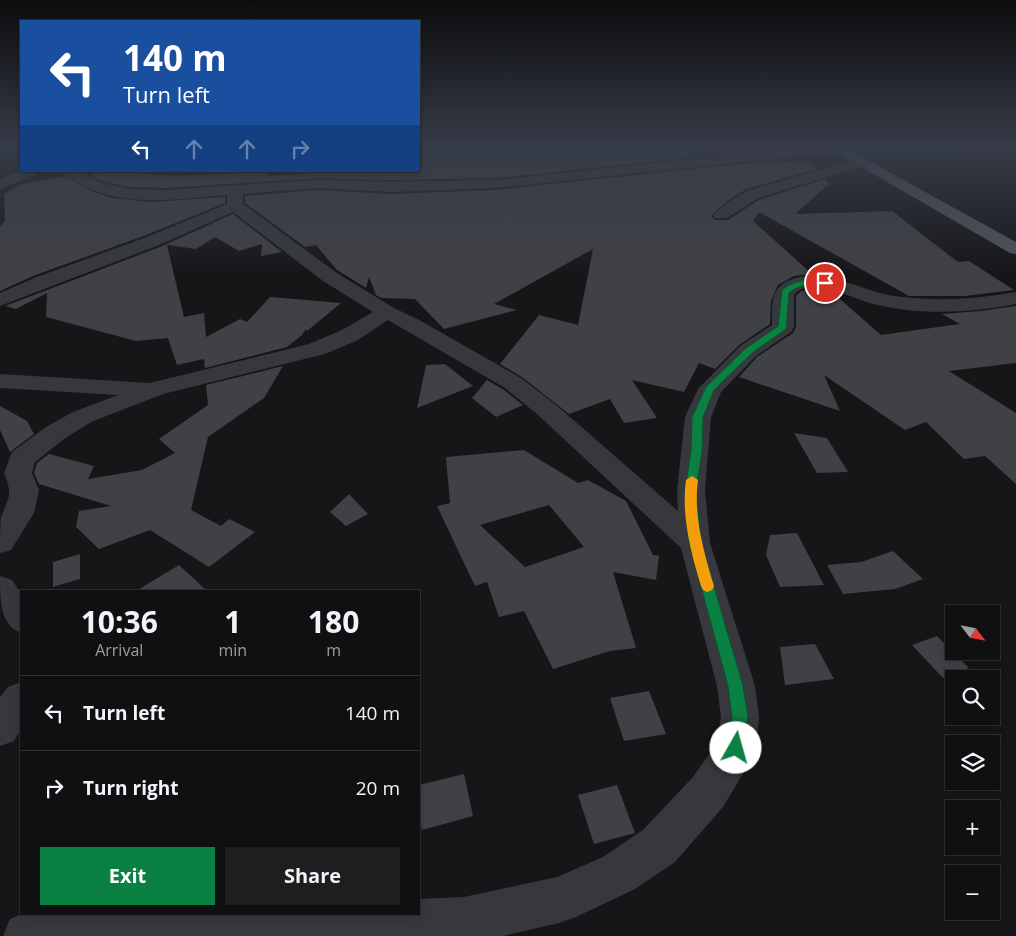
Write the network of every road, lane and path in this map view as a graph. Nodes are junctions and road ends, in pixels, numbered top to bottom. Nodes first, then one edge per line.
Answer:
1 (109, 190) edge
2 (284, 190) edge
3 (761, 190) edge
4 (910, 190) edge
5 (235, 198) junction
6 (721, 215) dead end
7 (1016, 249) edge
8 (1016, 298) edge
9 (0, 300) edge
10 (387, 312) junction
11 (0, 381) edge
12 (155, 389) junction
13 (0, 542) edge
14 (695, 542) junction
15 (0, 589) edge
16 (20, 618) edge
17 (20, 699) edge
18 (0, 728) edge
19 (27, 936) edge

1 - 5 street
2 - 5 street
3 - 6 street
4 - 7 main road
5 - 9 street
5 - 10 street
8 - 14 street
10 - 12 street
10 - 14 street
11 - 12 street
12 - 13 street
14 - 19 street
15 - 16 street
17 - 18 street

